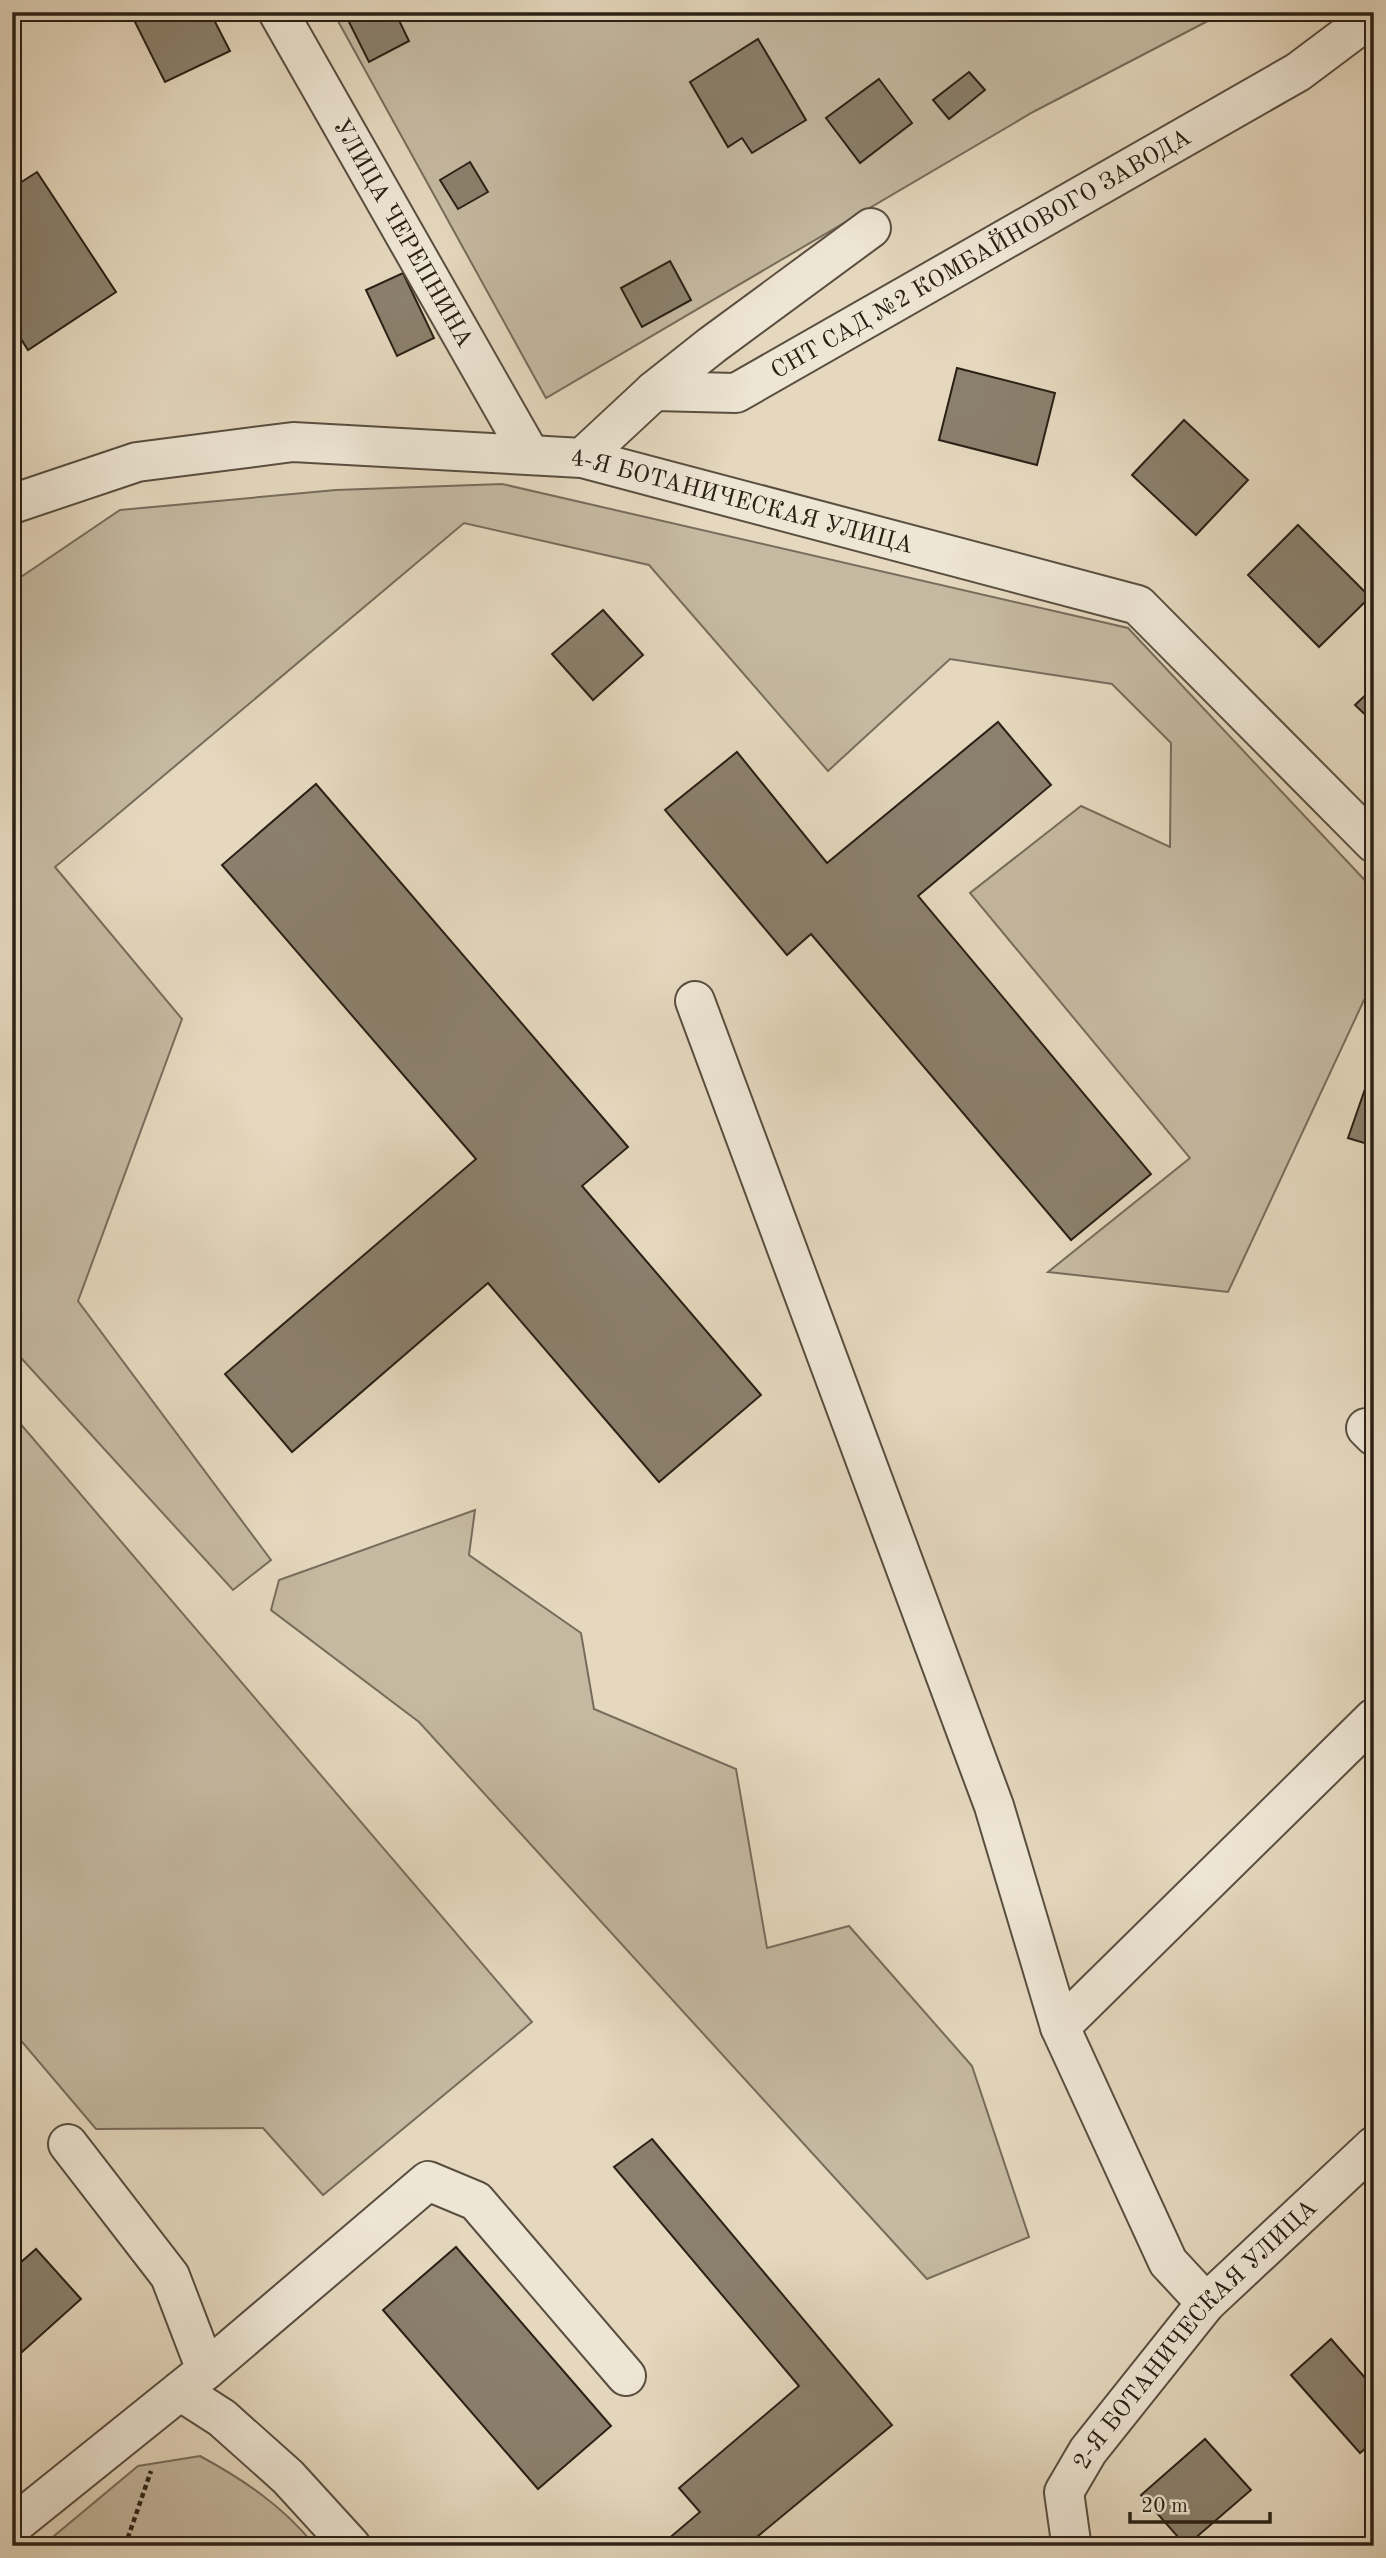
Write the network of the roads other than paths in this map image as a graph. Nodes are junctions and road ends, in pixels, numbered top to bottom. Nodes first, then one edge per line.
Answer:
1 (278, 12) edge
2 (1374, 15) edge
3 (871, 228) dead end
4 (654, 391) junction
5 (529, 453) junction
6 (582, 458) junction
7 (12, 504) edge
8 (1374, 843) edge
9 (695, 1001) dead end
10 (1374, 1718) edge
11 (1060, 2027) junction
12 (68, 2144) dead end
13 (1374, 2146) edge
14 (1206, 2303) junction
15 (626, 2376) dead end
16 (193, 2381) junction
17 (12, 2526) edge
18 (1070, 2544) edge
19 (351, 2546) edge

1 - 5 street, УЛИЦА ЧЕРЕПНИНА
2 - 4 street, СНТ САД №2 КОМБАЙНОВОГО ЗАВОДА
3 - 4 street
4 - 6 street
5 - 6 street, 4-Я БОТАНИЧЕСКАЯ УЛИЦА
5 - 7 street, 4-Я БОТАНИЧЕСКАЯ УЛИЦА
6 - 8 street, 4-Я БОТАНИЧЕСКАЯ УЛИЦА
9 - 11 street
10 - 11 street
11 - 14 street
12 - 16 street
13 - 14 street, 2-Я БОТАНИЧЕСКАЯ УЛИЦА
14 - 18 street, 2-Я БОТАНИЧЕСКАЯ УЛИЦА
15 - 16 street
16 - 17 street
16 - 19 street

